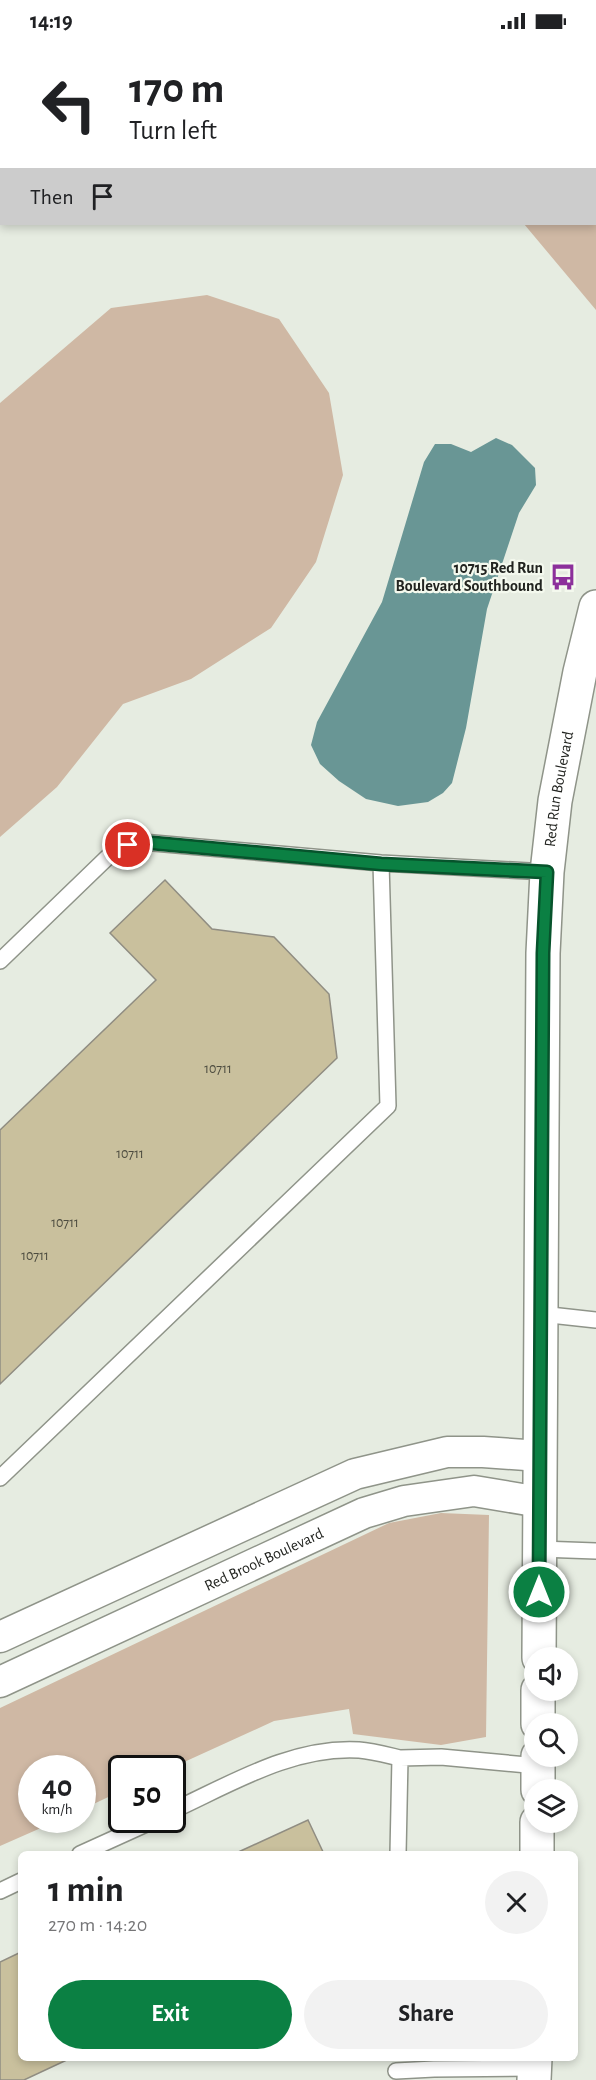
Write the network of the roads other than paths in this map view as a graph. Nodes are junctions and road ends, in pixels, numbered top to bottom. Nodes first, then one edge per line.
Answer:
1 (596, 607) edge
2 (381, 864) junction
3 (547, 872) junction
4 (0, 962) edge
5 (541, 1314) junction
6 (596, 1320) edge
7 (540, 1456) junction
8 (0, 1478) edge
9 (540, 1502) junction
10 (540, 1549) junction
11 (596, 1551) edge
12 (0, 1637) edge
13 (539, 1647) edge
14 (0, 1682) edge
15 (400, 1758) junction
16 (538, 1771) edge
17 (186, 1805) edge
18 (126, 1833) edge
19 (537, 1833) edge
20 (87, 1851) edge
21 (398, 1851) edge
22 (537, 1851) edge
23 (18, 1882) edge
24 (0, 1891) edge
25 (535, 2069) edge
26 (396, 2070) edge

1 - 3 main road, Red Run Boulevard
2 - 3 lane
2 - 4 lane
2 - 8 lane
3 - 5 main road, Red Run Boulevard
5 - 6 lane
5 - 7 main road, Red Run Boulevard
7 - 9 main road, Red Run Boulevard
7 - 12 street
9 - 10 main road, Red Run Boulevard
9 - 14 street, Red Brook Boulevard
10 - 11 lane
10 - 13 main road, Red Run Boulevard
15 - 16 lane
15 - 17 lane
15 - 21 lane
18 - 20 lane
19 - 22 main road
23 - 24 lane
25 - 26 lane

